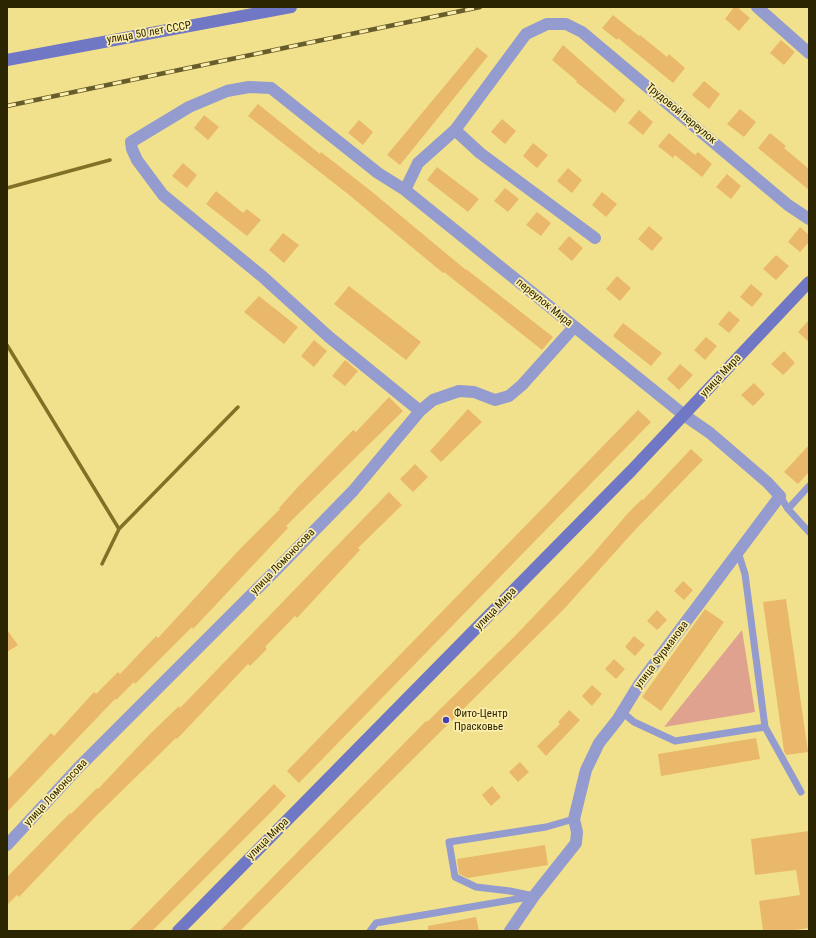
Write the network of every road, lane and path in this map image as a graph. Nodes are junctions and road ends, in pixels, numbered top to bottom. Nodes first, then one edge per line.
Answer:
1 (291, 7) edge
2 (757, 7) edge
3 (809, 53) edge
4 (7, 60) edge
5 (455, 130) junction
6 (405, 190) junction
7 (809, 219) edge
8 (594, 238) dead end
9 (809, 282) edge
10 (574, 328) junction
11 (420, 411) junction
12 (684, 415) junction
13 (809, 486) edge
14 (780, 496) junction
15 (788, 509) junction
16 (809, 532) edge
17 (737, 551) junction
18 (622, 712) junction
19 (764, 727) junction
20 (801, 792) dead end
21 (574, 819) junction
22 (7, 845) edge
23 (534, 896) junction
24 (178, 931) edge
25 (370, 931) edge
26 (510, 931) edge

1 - 4 main road, улица 50 лет СССР
2 - 3 street
5 - 6 street
5 - 7 street, Трудовой переулок
5 - 8 street
6 - 10 street, переулок Мира
6 - 11 street, переулок Мира
9 - 12 main road, улица Мира
10 - 11 street, улица Ломоносова
10 - 12 street, переулок Мира
11 - 22 street, улица Ломоносова
12 - 14 street
12 - 24 main road, улица Мира
13 - 15 lane
14 - 15 lane
14 - 17 street, улица Фурманова
15 - 16 lane
17 - 18 street, улица Фурманова
17 - 19 lane
18 - 19 lane
18 - 21 street, улица Фурманова
19 - 20 lane
21 - 23 street, улица Фурманова
21 - 23 lane
23 - 25 lane
23 - 26 street, улица Фурманова

